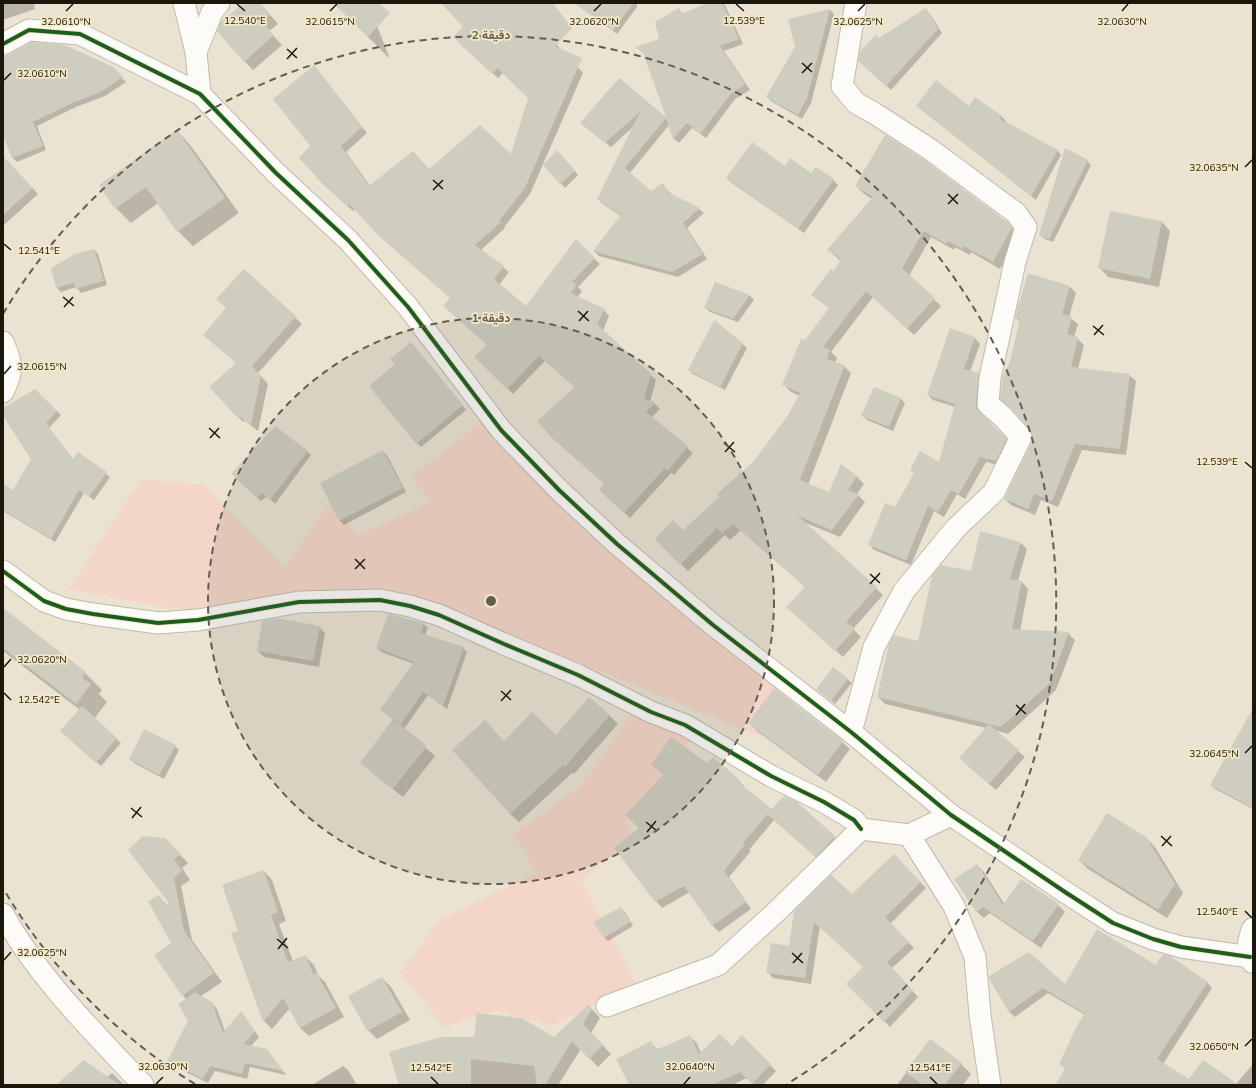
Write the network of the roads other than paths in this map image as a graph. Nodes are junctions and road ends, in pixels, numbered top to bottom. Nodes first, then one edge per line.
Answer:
1 (184, 3) edge
2 (219, 3) edge
3 (856, 3) edge
4 (3, 44) edge
5 (196, 52) junction
6 (200, 94) junction
7 (3, 342) edge
8 (3, 392) edge
9 (3, 571) edge
10 (851, 732) junction
11 (951, 815) junction
12 (861, 829) junction
13 (910, 835) junction
14 (3, 914) edge
15 (1253, 929) edge
16 (1251, 960) edge
17 (608, 1006) dead end
18 (144, 1085) edge
19 (990, 1085) edge

1 - 5 street
2 - 5 street
3 - 10 street
4 - 6 street
5 - 6 street
6 - 10 street
7 - 8 street
9 - 12 street
10 - 11 street
11 - 13 street
11 - 16 street
12 - 13 street
12 - 17 street
13 - 19 street
14 - 18 street
15 - 16 main road

